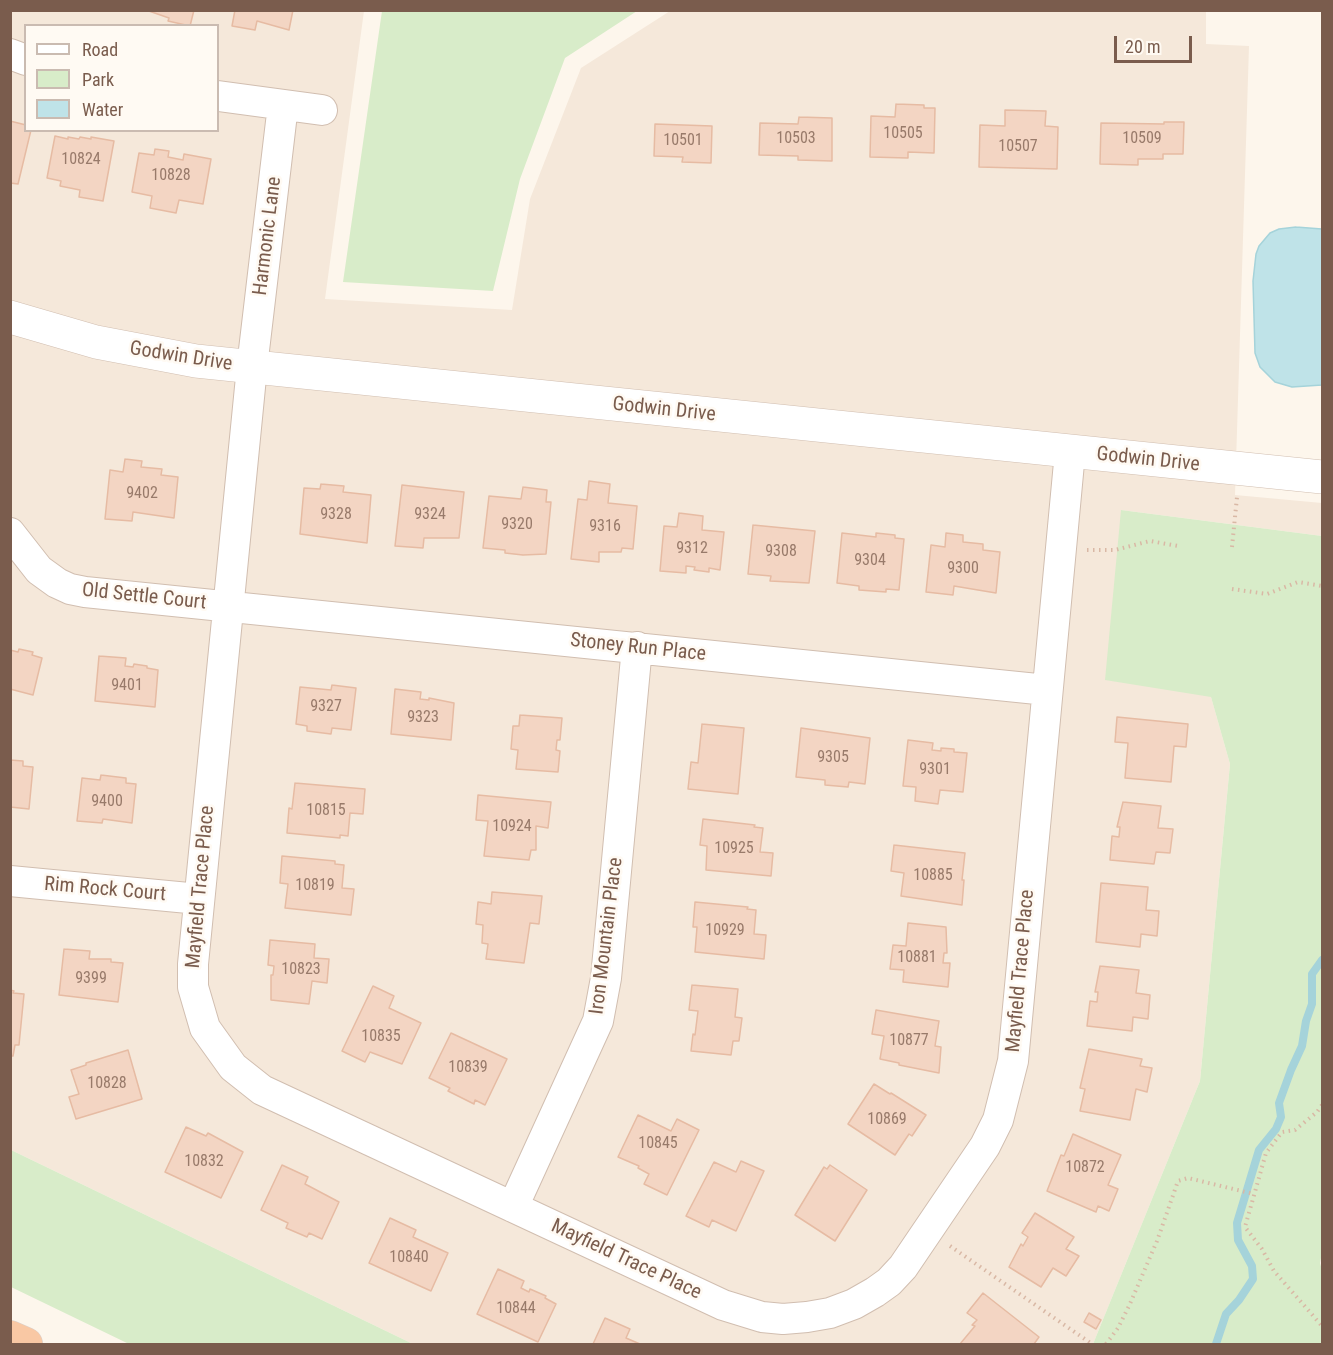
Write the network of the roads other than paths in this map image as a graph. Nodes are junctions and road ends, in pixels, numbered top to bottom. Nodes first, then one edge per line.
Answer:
1 (219, 96) edge
2 (283, 105) junction
3 (321, 110) dead end
4 (10, 317) edge
5 (252, 368) junction
6 (1070, 452) junction
7 (1323, 477) edge
8 (10, 534) edge
9 (229, 606) junction
10 (637, 647) junction
11 (1047, 690) junction
12 (10, 881) edge
13 (199, 899) junction
14 (513, 1207) junction
15 (10, 1337) edge
16 (26, 1344) edge

1 - 2 street
2 - 3 street
2 - 5 street, Harmonic Lane
4 - 5 street, Godwin Drive
5 - 6 street, Godwin Drive
5 - 9 street, Mayfield Trace Place
6 - 7 street, Godwin Drive
6 - 11 street, Mayfield Trace Place
8 - 9 street, Old Settle Court
9 - 10 street, Stoney Run Place
9 - 13 street, Mayfield Trace Place
10 - 11 street, Stoney Run Place
10 - 14 street, Iron Mountain Place
11 - 14 street, Mayfield Trace Place
12 - 13 street, Rim Rock Court
13 - 14 street, Mayfield Trace Place
15 - 16 highway

